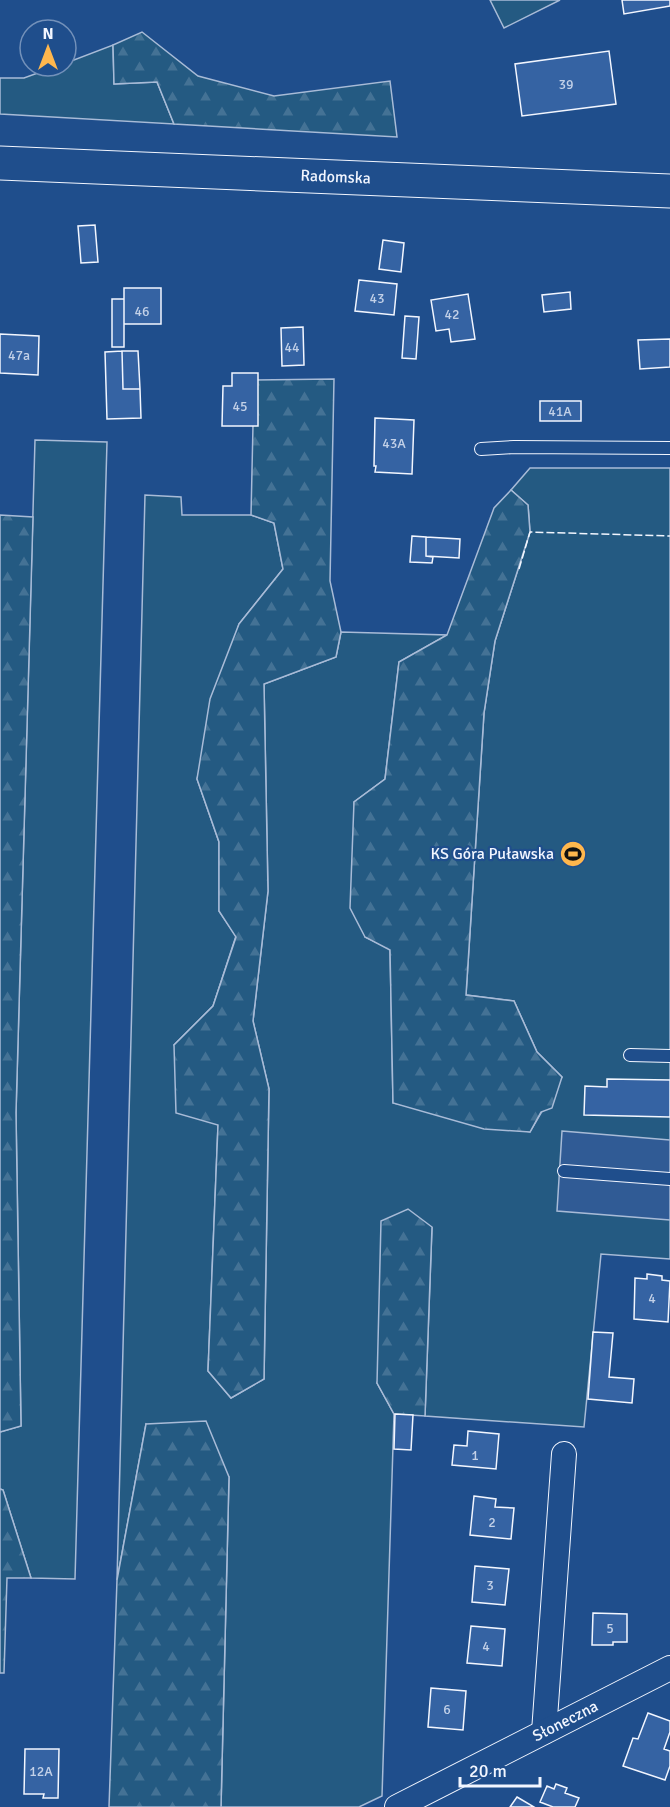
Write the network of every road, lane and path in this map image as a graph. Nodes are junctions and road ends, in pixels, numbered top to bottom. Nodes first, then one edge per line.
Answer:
1 (0, 163) edge
2 (670, 191) edge
3 (670, 448) edge
4 (481, 449) dead end
5 (630, 1055) dead end
6 (670, 1056) edge
7 (564, 1171) dead end
8 (670, 1179) edge
9 (564, 1454) dead end
10 (670, 1668) edge
11 (544, 1732) junction
12 (397, 1807) edge

1 - 2 main road, Radomska
3 - 4 lane
5 - 6 lane
7 - 8 lane
9 - 11 street
10 - 11 street, Słoneczna
11 - 12 street, Słoneczna

